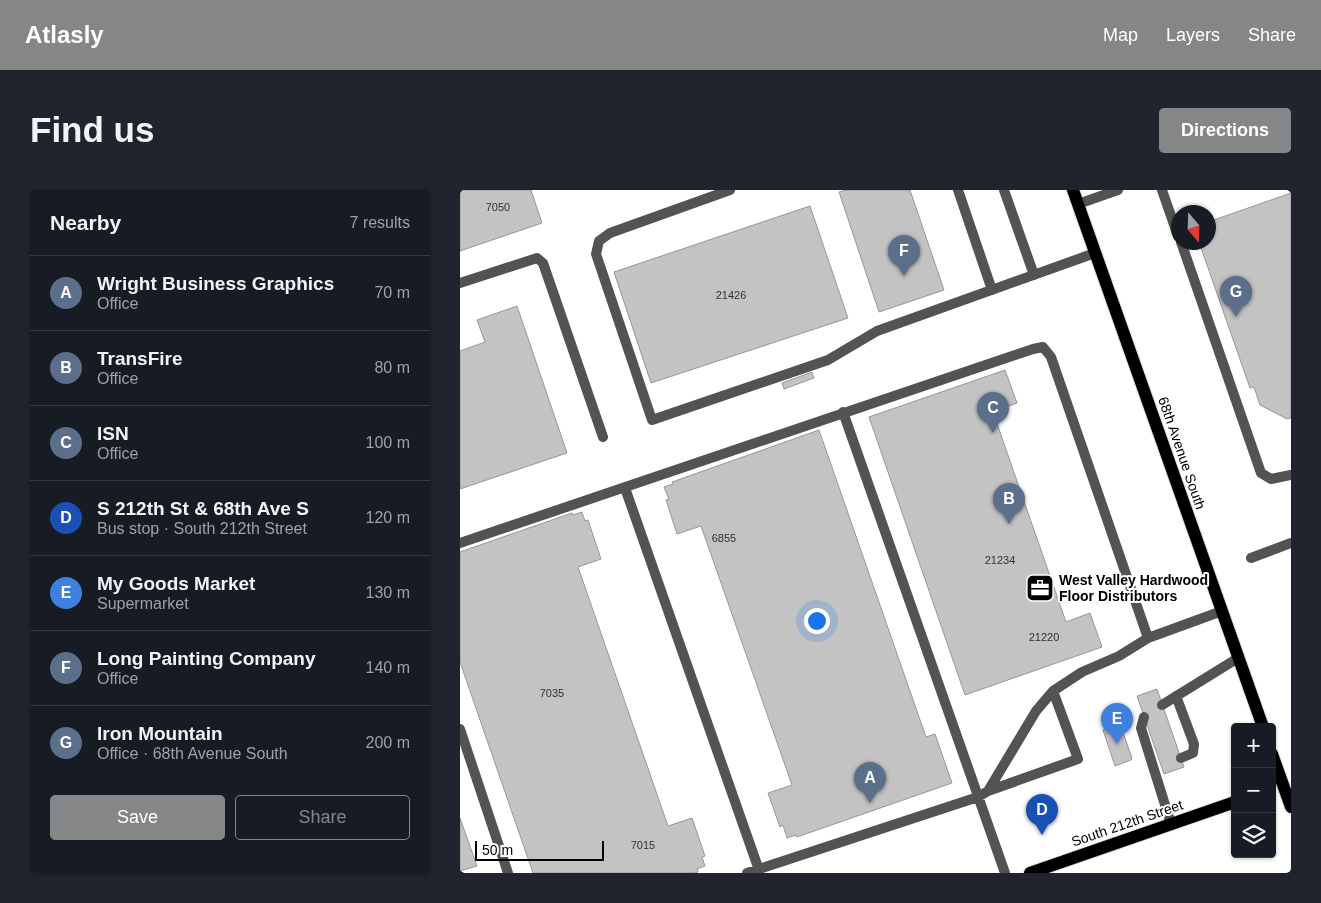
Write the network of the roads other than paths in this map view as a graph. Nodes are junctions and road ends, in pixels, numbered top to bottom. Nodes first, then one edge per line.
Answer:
1 (730, 190) edge
2 (958, 190) edge
3 (1004, 190) edge
4 (1073, 190) edge
5 (1118, 190) edge
6 (1162, 190) edge
7 (1078, 204) junction
8 (1171, 216) edge
9 (1184, 250) edge
10 (1095, 253) junction
11 (1034, 275) junction
12 (460, 284) edge
13 (992, 290) junction
14 (844, 412) junction
15 (603, 437) dead end
16 (1291, 475) edge
17 (625, 488) junction
18 (460, 543) edge
19 (1291, 543) edge
20 (1250, 558) dead end
21 (1222, 611) junction
22 (1148, 638) junction
23 (1238, 658) junction
24 (1053, 691) junction
25 (1176, 696) junction
26 (1162, 705) dead end
27 (1144, 717) dead end
28 (1262, 723) edge
29 (460, 728) edge
30 (1181, 758) dead end
31 (1276, 766) edge
32 (1282, 785) edge
33 (988, 791) junction
34 (978, 797) junction
35 (1231, 803) edge
36 (1291, 807) edge
37 (1171, 824) junction
38 (759, 871) edge
39 (508, 873) edge
40 (747, 873) edge
41 (1005, 873) edge
42 (1030, 873) edge

1 - 13 lane
2 - 13 lane
3 - 11 lane
4 - 7 main road, 68th Avenue South
5 - 7 lane
6 - 8 lane
7 - 10 main road, 68th Avenue South
9 - 16 lane
10 - 11 lane
10 - 21 main road, 68th Avenue South
11 - 13 lane
12 - 15 lane
14 - 17 lane
14 - 22 lane
14 - 34 lane
17 - 18 lane
17 - 38 lane
19 - 20 lane
21 - 22 lane
21 - 23 main road, 68th Avenue South
22 - 24 lane
23 - 25 lane
23 - 28 main road, 68th Avenue South
24 - 33 lane
24 - 33 lane
25 - 26 lane
25 - 30 lane
27 - 37 lane
29 - 39 lane
31 - 32 main road
32 - 36 main road
33 - 34 lane
34 - 38 lane
34 - 41 lane
35 - 37 main road, South 212th Street
37 - 42 main road, South 212th Street
38 - 40 lane

